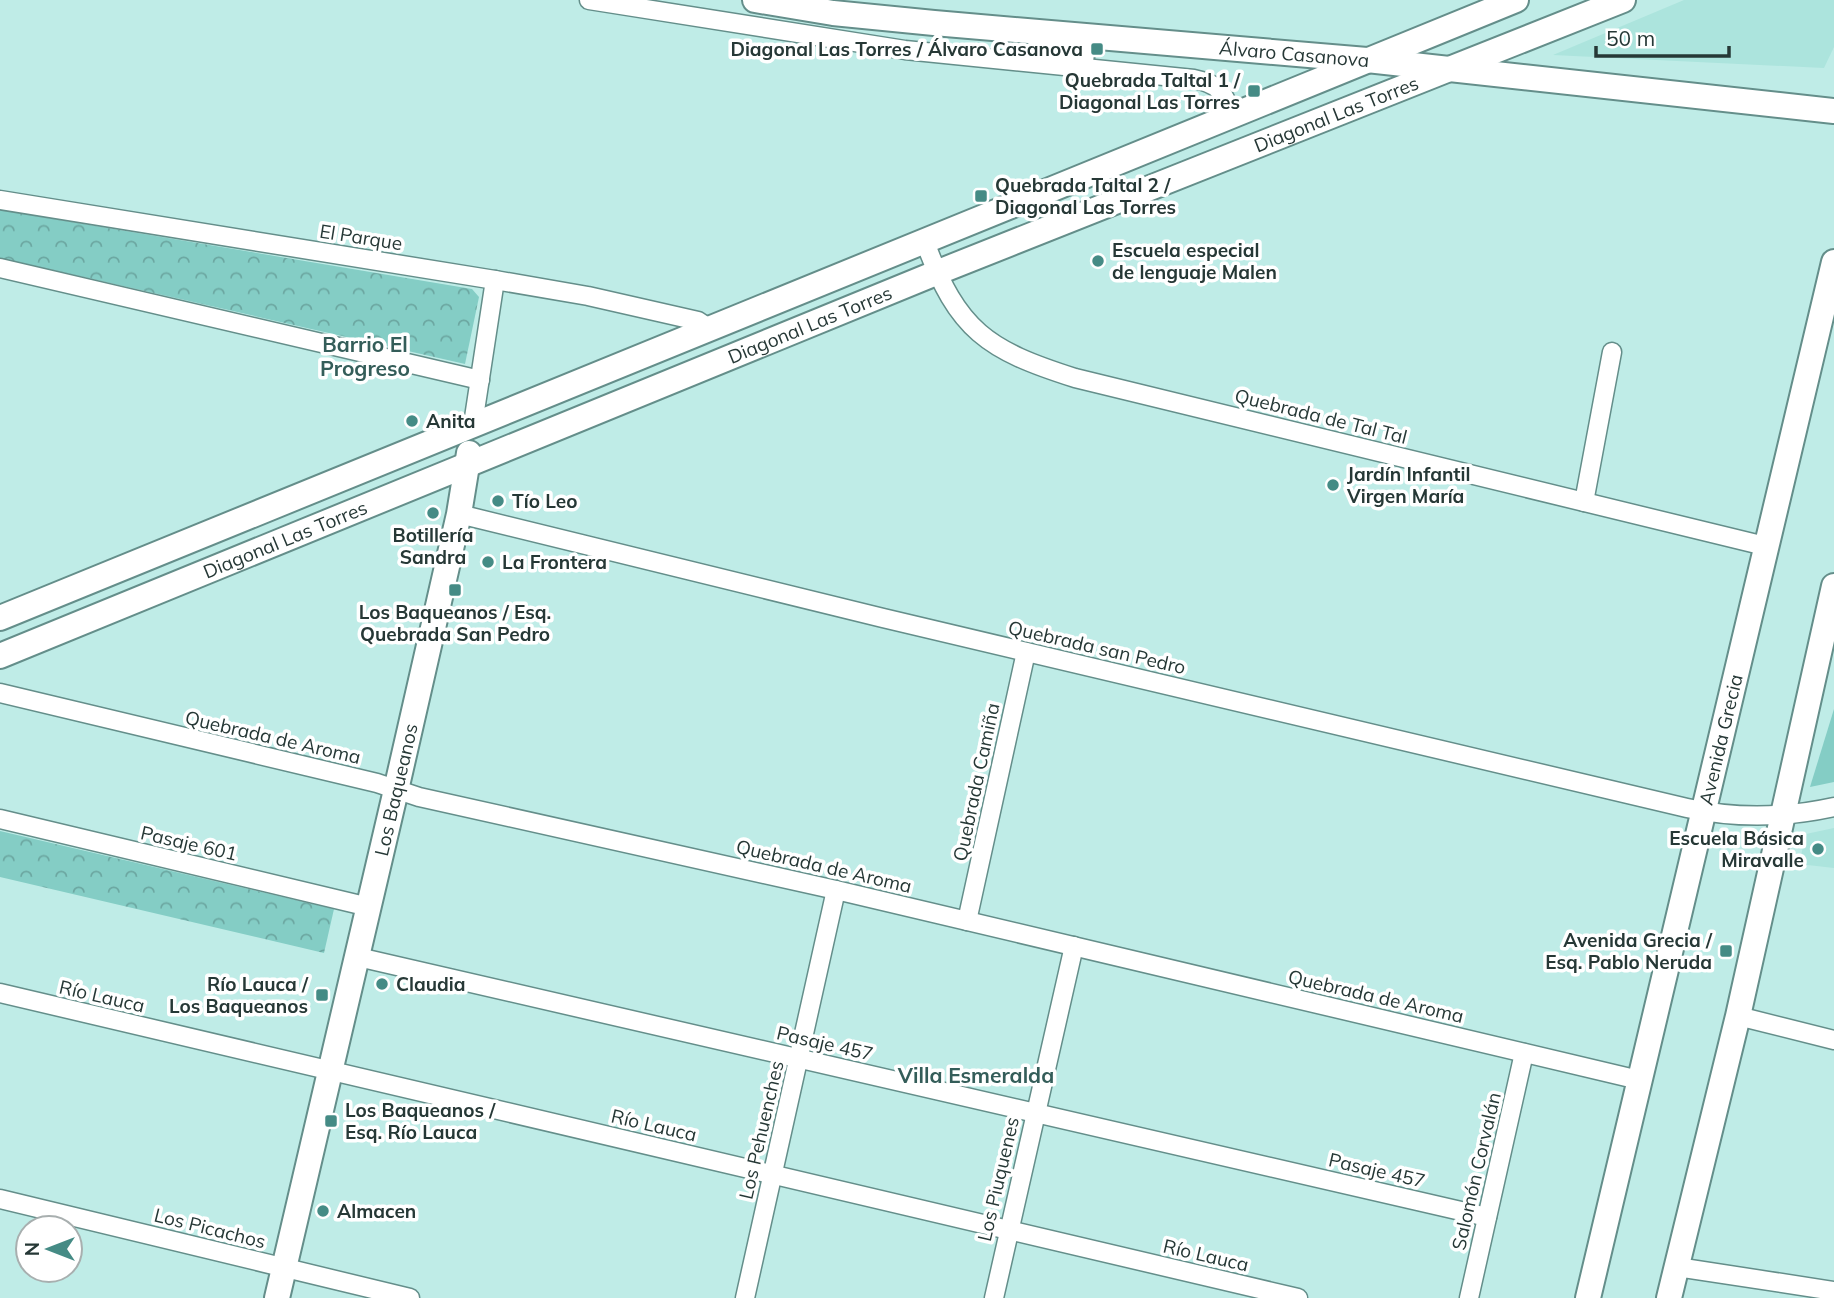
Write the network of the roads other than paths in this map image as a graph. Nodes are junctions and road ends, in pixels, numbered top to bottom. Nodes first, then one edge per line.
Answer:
1 (589, 0) edge
2 (755, 0) edge
3 (1516, 0) edge
4 (1623, 0) edge
5 (1084, 37) junction
6 (1367, 60) junction
7 (1080, 69) junction
8 (1445, 70) junction
9 (1834, 111) edge
10 (1232, 116) junction
11 (0, 200) edge
12 (925, 242) junction
13 (1834, 262) edge
14 (0, 268) edge
15 (936, 273) junction
16 (495, 280) junction
17 (710, 329) junction
18 (1612, 352) dead end
19 (480, 380) junction
20 (473, 424) junction
21 (467, 465) junction
22 (1584, 502) junction
23 (459, 514) junction
24 (1765, 546) junction
25 (1834, 586) edge
26 (0, 618) edge
27 (1026, 652) junction
28 (0, 656) edge
29 (1824, 668) edge
30 (0, 693) edge
31 (396, 790) junction
32 (1834, 807) edge
33 (1715, 814) junction
34 (1782, 816) junction
35 (0, 819) edge
36 (836, 890) junction
37 (369, 907) junction
38 (967, 921) junction
39 (1074, 946) junction
40 (358, 957) junction
41 (0, 993) edge
42 (1738, 1016) junction
43 (1834, 1040) edge
44 (1524, 1053) junction
45 (799, 1058) junction
46 (331, 1071) junction
47 (1639, 1080) junction
48 (1035, 1113) junction
49 (773, 1175) junction
50 (0, 1199) edge
51 (1487, 1217) junction
52 (1008, 1230) junction
53 (1676, 1267) junction
54 (284, 1268) junction
55 (1791, 1291) edge
56 (1834, 1291) edge
57 (277, 1298) edge
58 (410, 1298) edge
59 (745, 1298) edge
60 (994, 1298) edge
61 (1298, 1298) edge
62 (1469, 1298) edge
63 (1588, 1298) edge
64 (1669, 1298) edge

1 - 7 street, Álvaro Casanova
2 - 5 main road, Álvaro Casanova
3 - 6 main road, Diagonal Las Torres
4 - 8 main road, Diagonal Las Torres
5 - 6 main road, Álvaro Casanova
5 - 7 main road
6 - 8 main road, Álvaro Casanova
6 - 10 main road, Diagonal Las Torres
7 - 10 street, Álvaro Casanova
8 - 9 main road, Álvaro Casanova
8 - 15 main road, Diagonal Las Torres
10 - 12 main road, Diagonal Las Torres
11 - 16 street, El Parque
12 - 15 street, Quebrada de Tal Tal
12 - 17 main road, Diagonal Las Torres
13 - 24 main road, Avenida Grecia
14 - 19 street
15 - 21 main road, Diagonal Las Torres
15 - 22 street, Quebrada de Tal Tal
16 - 17 street, El Parque
16 - 19 street, Los Baqueanos
17 - 20 main road, Diagonal Las Torres
18 - 22 street
19 - 20 street, Los Baqueanos
20 - 21 main road, Los Baqueanos
20 - 26 main road, Diagonal Las Torres
21 - 23 main road, Los Baqueanos
21 - 28 main road, Diagonal Las Torres
22 - 24 street, Quebrada de Tal Tal
23 - 27 street, Quebrada san Pedro
23 - 31 main road, Los Baqueanos
24 - 33 main road, Avenida Grecia
25 - 29 main road
27 - 33 street, Quebrada san Pedro
27 - 38 street, Quebrada Camiña
29 - 34 main road
30 - 31 street, Quebrada de Aroma
31 - 36 street, Quebrada de Aroma
31 - 37 main road, Los Baqueanos
32 - 34 street, Quebrada san Pedro
33 - 34 street, Quebrada san Pedro
33 - 47 main road, Avenida Grecia
34 - 42 main road
35 - 37 street, Pasaje 601
36 - 38 street, Quebrada de Aroma
36 - 45 street, Los Pehuenches
37 - 40 main road, Los Baqueanos
38 - 39 street, Quebrada de Aroma
39 - 44 street, Quebrada de Aroma
39 - 48 street, Los Piuquenes
40 - 45 street, Pasaje 457
40 - 46 main road, Los Baqueanos
41 - 46 street, Río Lauca
42 - 43 street
42 - 53 main road
44 - 47 street, Quebrada de Aroma
44 - 51 street, Salomón Corvalán
45 - 48 street, Pasaje 457
45 - 49 street, Los Pehuenches
46 - 49 street, Río Lauca
46 - 54 main road, Los Baqueanos
47 - 63 main road, Avenida Grecia
48 - 51 street, Pasaje 457
48 - 52 street, Los Piuquenes
49 - 52 street, Río Lauca
49 - 59 street, Los Pehuenches
50 - 54 street, Los Picachos
51 - 62 street, Salomón Corvalán
52 - 60 street, Los Piuquenes
52 - 61 street, Río Lauca
53 - 55 street
53 - 64 main road
54 - 57 main road, Los Baqueanos
54 - 58 street, Los Picachos
55 - 56 street

